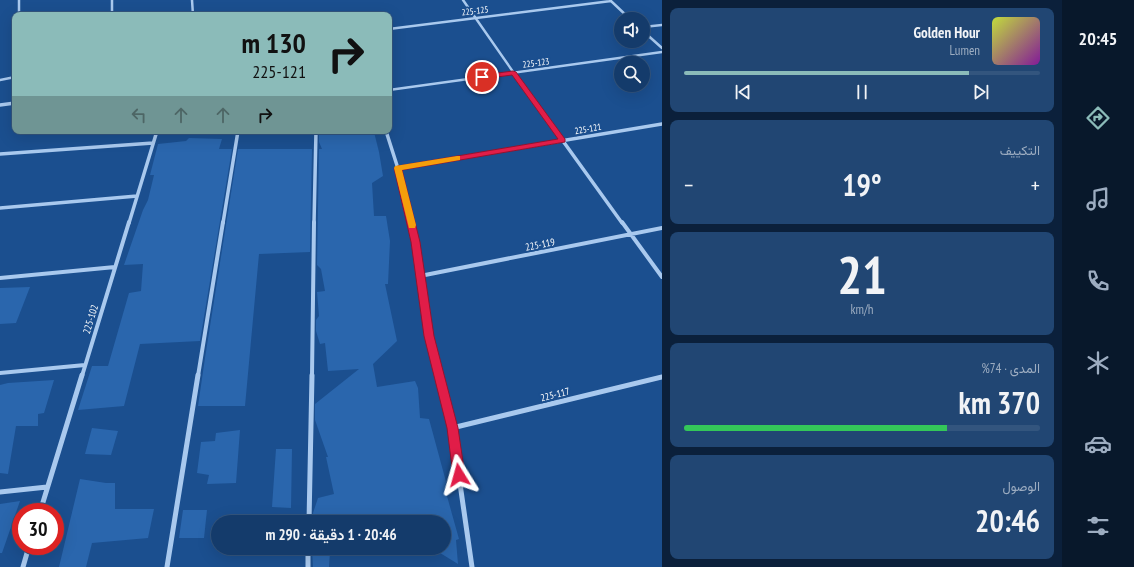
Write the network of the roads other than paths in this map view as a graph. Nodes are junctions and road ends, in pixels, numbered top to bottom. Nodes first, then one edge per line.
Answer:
1 (19, 0) edge
2 (112, 0) edge
3 (192, 0) edge
4 (463, 0) edge
5 (610, 1) edge
6 (19, 12) edge
7 (112, 12) edge
8 (193, 12) edge
9 (622, 12) edge
10 (476, 18) junction
11 (662, 25) edge
12 (650, 27) edge
13 (392, 29) edge
14 (650, 37) edge
15 (662, 48) edge
16 (662, 52) edge
17 (513, 73) junction
18 (12, 78) edge
19 (0, 80) edge
20 (392, 90) edge
21 (0, 104) edge
22 (12, 104) edge
23 (662, 124) edge
24 (156, 134) edge
25 (238, 134) edge
26 (316, 134) edge
27 (387, 134) edge
28 (562, 140) junction
29 (153, 143) junction
30 (0, 154) edge
31 (398, 168) junction
32 (137, 196) junction
33 (0, 208) edge
34 (662, 228) edge
35 (630, 234) junction
36 (115, 267) junction
37 (420, 276) junction
38 (662, 277) edge
39 (0, 278) edge
40 (85, 365) junction
41 (0, 373) edge
42 (662, 377) edge
43 (452, 428) junction
44 (47, 487) junction
45 (0, 492) edge
46 (43, 503) edge
47 (309, 515) edge
48 (26, 555) edge
49 (308, 555) edge
50 (23, 567) edge
51 (167, 567) edge
52 (308, 567) edge
53 (472, 567) edge

1 - 6 street
2 - 7 street
3 - 8 street
4 - 10 street
5 - 9 street
5 - 10 street, 225-125
10 - 13 street, 225-125
10 - 17 street
11 - 12 street
14 - 15 street
16 - 17 street, 225-123
17 - 20 street, 225-123
17 - 28 street
18 - 19 street
21 - 22 street
23 - 28 street, 225-121
24 - 29 street, 225-102
25 - 51 street
26 - 47 street
27 - 31 street
28 - 31 street, 225-121
28 - 35 street
29 - 30 street
29 - 32 street, 225-102
31 - 37 street
32 - 33 street
32 - 36 street, 225-102
34 - 35 street, 225-119
35 - 37 street, 225-119
35 - 38 street
36 - 39 street
36 - 40 street, 225-102
37 - 43 street
40 - 41 street
40 - 44 street, 225-102
42 - 43 street, 225-117
43 - 53 street
44 - 45 street
44 - 46 street, 225-102
48 - 50 street
49 - 52 street

